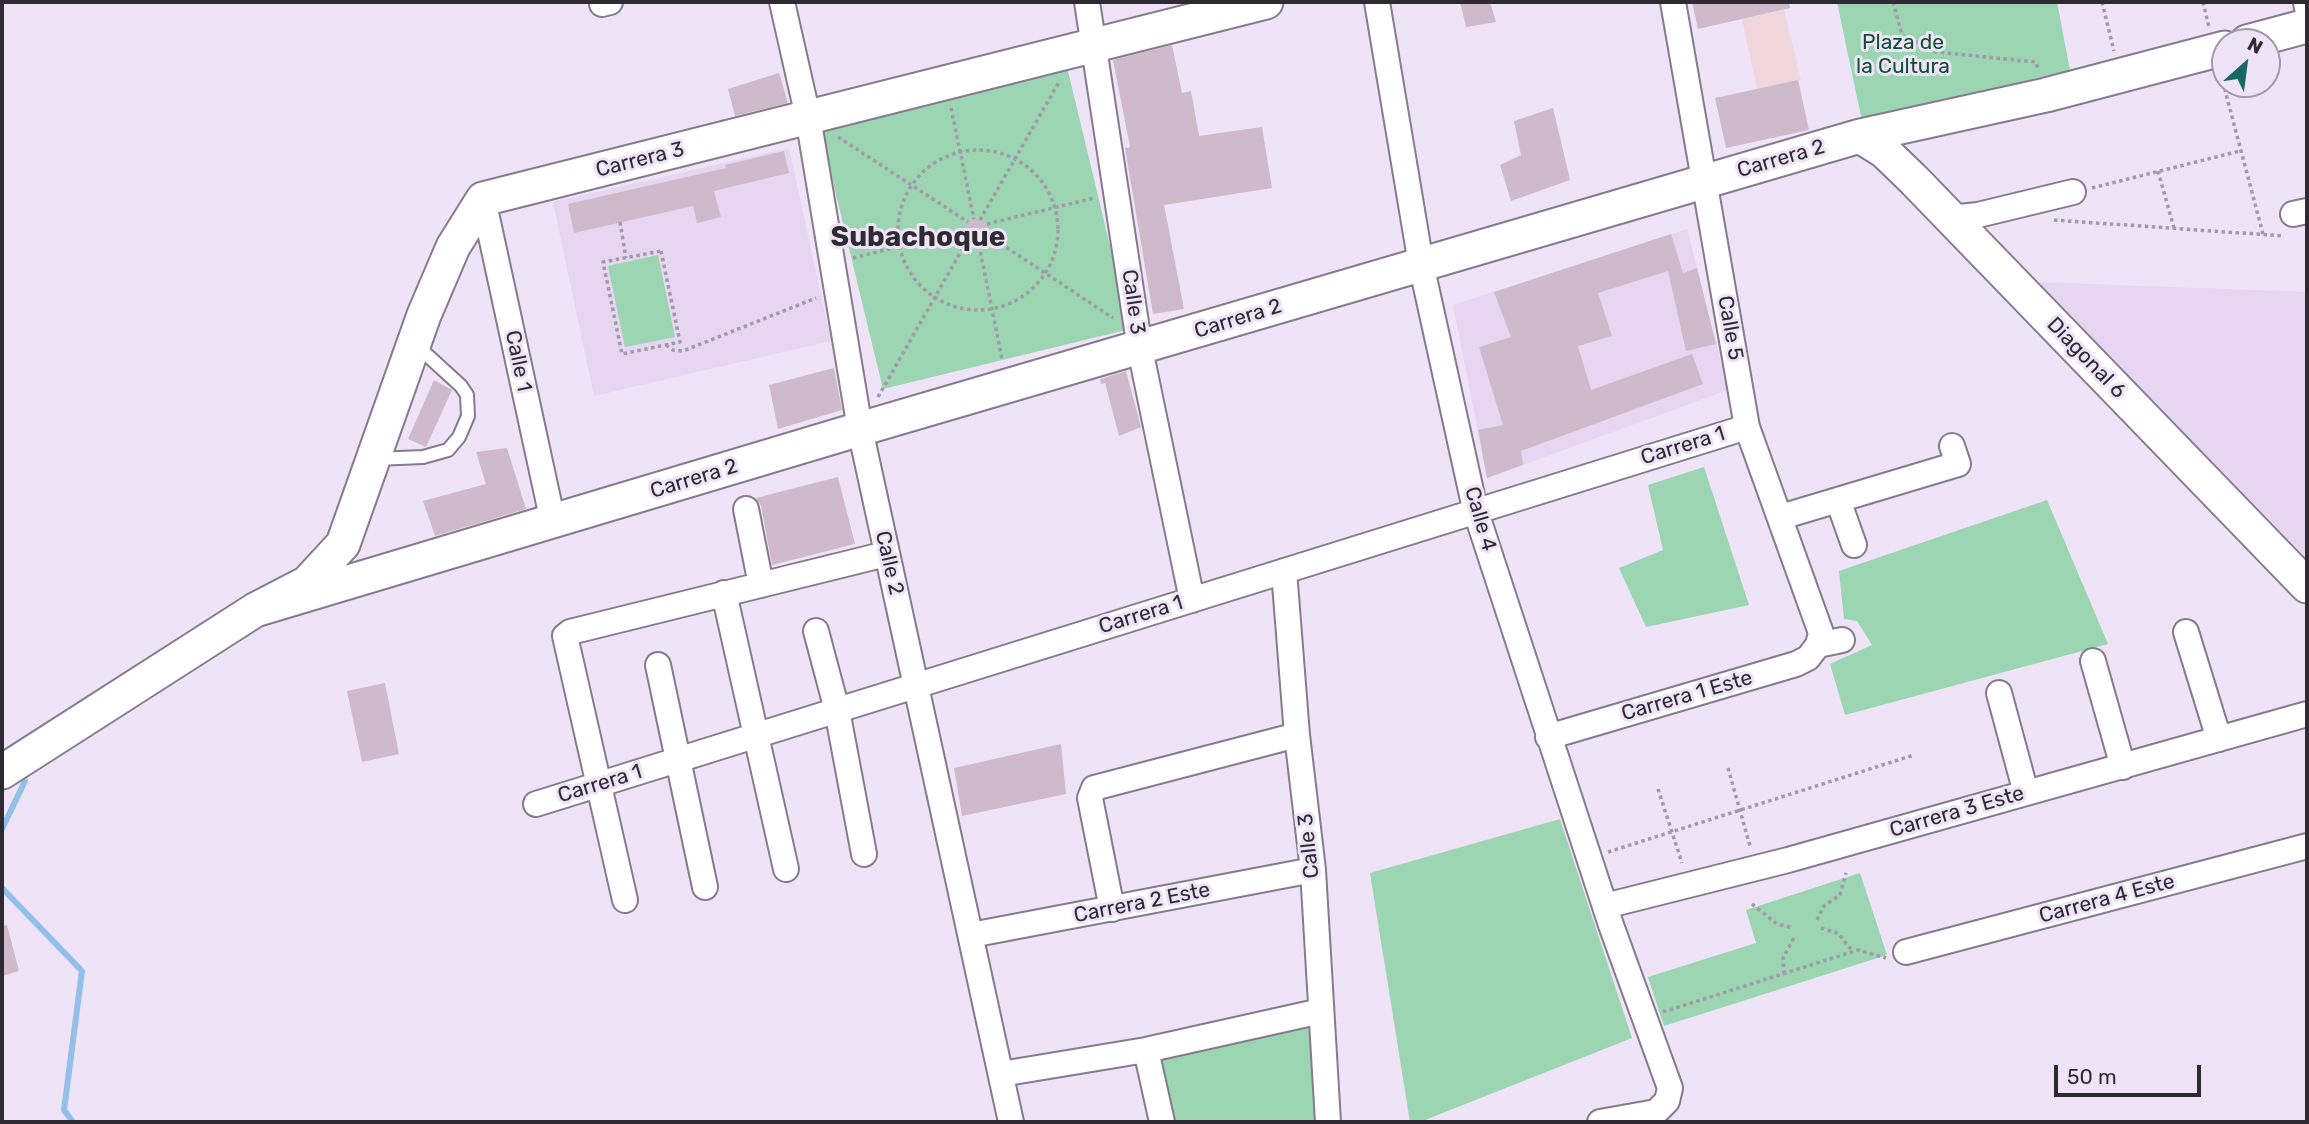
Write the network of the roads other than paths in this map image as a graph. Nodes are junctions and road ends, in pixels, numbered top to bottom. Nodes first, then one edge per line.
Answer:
1 (782, 2) edge
2 (1087, 2) edge
3 (1266, 2) edge
4 (1377, 2) edge
5 (1673, 2) edge
6 (2306, 2) edge
7 (2307, 8) edge
8 (2307, 26) edge
9 (2281, 33) edge
10 (1087, 46) junction
11 (2211, 51) edge
12 (808, 117) junction
13 (1860, 136) junction
14 (1704, 181) junction
15 (2073, 192) road end
16 (482, 199) junction
17 (1950, 218) junction
18 (1421, 264) junction
19 (1139, 342) junction
20 (415, 344) junction
21 (1747, 427) junction
22 (860, 429) junction
23 (419, 444) dead end
24 (1952, 446) dead end
25 (408, 457) junction
26 (374, 459) junction
27 (1838, 500) junction
28 (746, 509) dead end
29 (1475, 509) junction
30 (1781, 517) junction
31 (553, 522) junction
32 (343, 544) junction
33 (1854, 545) dead end
34 (886, 554) junction
35 (1284, 571) junction
36 (355, 581) junction
37 (761, 585) junction
38 (2307, 586) edge
39 (724, 593) junction
40 (1192, 600) junction
41 (255, 610) junction
42 (816, 631) dead end
43 (2186, 632) dead end
44 (1830, 642) joint
45 (2093, 661) dead end
46 (658, 665) dead end
47 (918, 685) junction
48 (1999, 693) dead end
49 (836, 710) junction
50 (2307, 714) edge
51 (758, 735) junction
52 (1297, 735) junction
53 (1548, 737) junction
54 (2219, 739) junction
55 (677, 760) junction
56 (2123, 767) junction
57 (2, 772) edge
58 (597, 785) junction
59 (2026, 793) junction
60 (536, 804) dead end
61 (2307, 846) edge
62 (864, 854) dead end
63 (786, 869) dead end
64 (1313, 870) junction
65 (705, 887) dead end
66 (625, 900) dead end
67 (1605, 906) junction
68 (1112, 909) junction
69 (971, 935) junction
70 (1906, 952) road end
71 (1321, 1011) junction
72 (1146, 1050) junction
73 (1000, 1074) junction
74 (1011, 1122) edge
75 (1163, 1122) edge
76 (1328, 1122) edge
77 (1600, 1122) edge

1 - 12 street, Calle 2
2 - 10 street, Calle 3
3 - 10 street, Carrera 3
4 - 18 street, Calle 4
5 - 14 street, Calle 5
6 - 7 street
8 - 9 street
10 - 12 street, Carrera 3
10 - 19 street, Calle 3
11 - 13 street, Carrera 2
12 - 16 street, Carrera 3
12 - 22 street, Calle 2
13 - 14 street, Carrera 2
13 - 17 street, Diagonal 6
14 - 18 street, Carrera 2
14 - 21 street, Calle 5
15 - 17 street
16 - 20 street
16 - 31 street, Calle 1
17 - 38 street, Diagonal 6
18 - 19 street, Carrera 2
18 - 29 street, Calle 4
19 - 22 street, Carrera 2
19 - 40 street, Calle 3
20 - 25 lane
20 - 26 street
21 - 29 street, Carrera 1
21 - 30 street, Calle 5
22 - 31 street, Carrera 2
22 - 34 street, Calle 2
23 - 25 lane
24 - 27 street
25 - 26 lane
26 - 32 street
27 - 30 street
27 - 33 street
28 - 37 street
29 - 35 street, Carrera 1
29 - 53 street, Calle 4
30 - 44 street, Calle 5
31 - 36 street, Carrera 2
32 - 36 street
32 - 41 street
34 - 37 street
34 - 47 street, Calle 2
35 - 40 street, Carrera 1
35 - 52 street, Calle 3
36 - 41 street, Carrera 2
37 - 39 street
39 - 51 street
39 - 58 street
40 - 47 street, Carrera 1
41 - 57 street
42 - 49 street
43 - 54 street
44 - 53 street, Carrera 1 Este
45 - 56 street
46 - 55 street
47 - 49 street, Carrera 1
47 - 69 street, Calle 2
48 - 59 street
49 - 51 street, Carrera 1
49 - 62 street
50 - 54 street, Carrera 3 Este
51 - 55 street, Carrera 1
51 - 63 street
52 - 64 street, Calle 3
52 - 68 street
53 - 67 street, Calle 4
54 - 56 street, Carrera 3 Este
55 - 58 street, Carrera 1
55 - 65 street
56 - 59 street, Carrera 3 Este
58 - 60 street, Carrera 1
58 - 66 street
59 - 67 street, Carrera 3 Este
61 - 70 street, Carrera 4 Este
64 - 68 street, Carrera 2 Este
64 - 71 street, Calle 3
67 - 77 street, Calle 4
68 - 69 street, Carrera 2 Este
69 - 73 street, Calle 2
71 - 72 street
71 - 76 street, Calle 3
72 - 73 street
72 - 75 street
73 - 74 street, Calle 2

